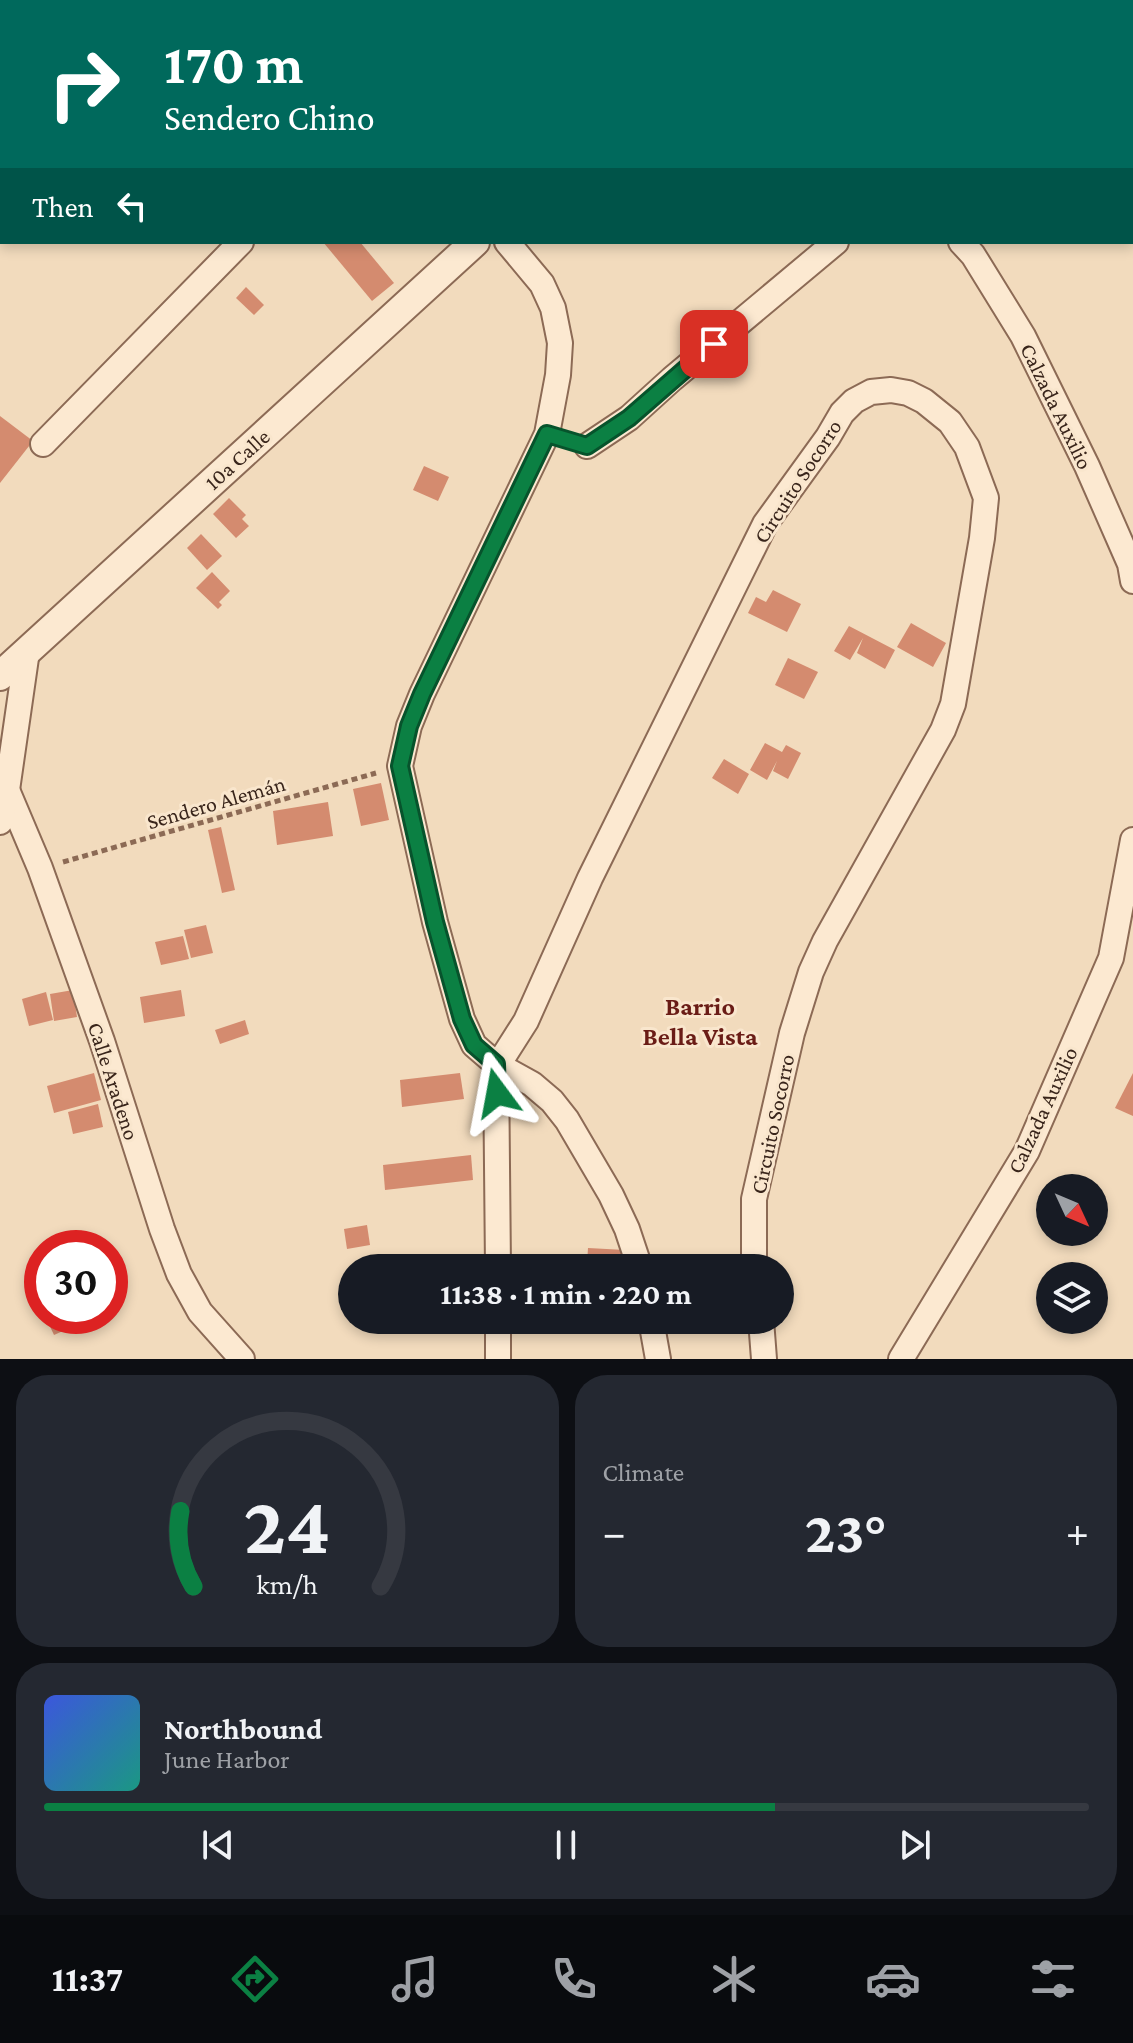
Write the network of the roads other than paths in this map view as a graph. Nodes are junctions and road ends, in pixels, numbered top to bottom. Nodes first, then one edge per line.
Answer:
1 (239, 244) edge
2 (473, 244) edge
3 (509, 244) edge
4 (834, 244) edge
5 (963, 244) edge
6 (547, 434) junction
7 (43, 444) dead end
8 (587, 446) joint
9 (1133, 581) edge
10 (27, 651) junction
11 (0, 676) edge
12 (7, 790) junction
13 (0, 822) edge
14 (1133, 840) edge
15 (496, 1064) junction
16 (498, 1254) edge
17 (635, 1254) edge
18 (754, 1254) edge
19 (498, 1334) edge
20 (654, 1334) edge
21 (762, 1334) edge
22 (242, 1359) edge
23 (498, 1359) edge
24 (658, 1359) edge
25 (764, 1359) edge
26 (901, 1359) edge

1 - 7 street
2 - 10 street, 10a Calle
3 - 6 street
4 - 8 street
5 - 9 street, Calzada Auxilio
6 - 8 lane
6 - 15 street
10 - 11 street, 10a Calle
10 - 12 street
12 - 13 street
12 - 22 street, Calle Aradeno
14 - 26 street, Calzada Auxilio
15 - 16 street
15 - 17 street
15 - 18 street, Circuito Socorro
19 - 23 street
20 - 24 street
21 - 25 street

